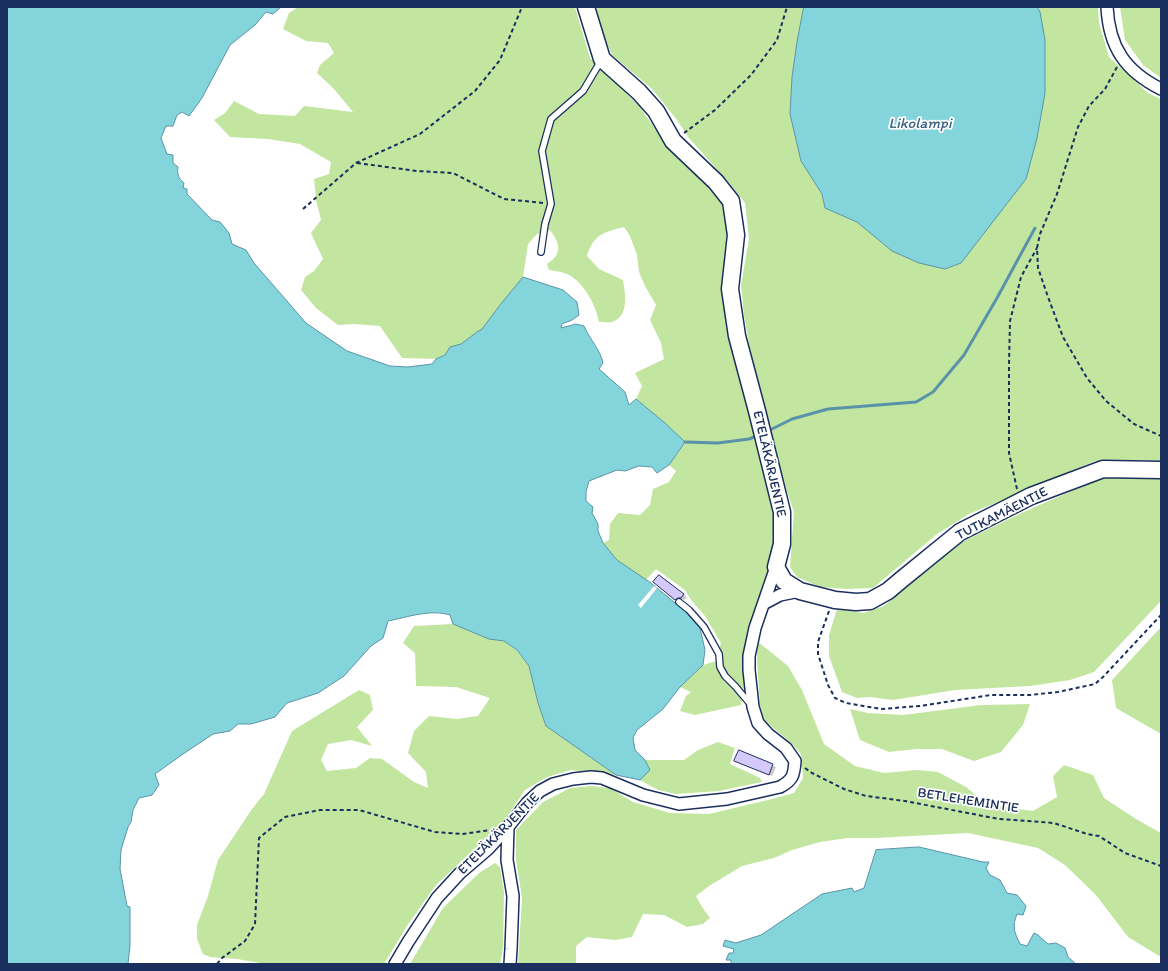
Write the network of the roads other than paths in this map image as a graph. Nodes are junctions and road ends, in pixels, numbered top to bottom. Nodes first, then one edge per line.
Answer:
1 (586, 7) edge
2 (1107, 7) edge
3 (602, 59) junction
4 (1161, 89) edge
5 (541, 252) dead end
6 (1161, 470) edge
7 (776, 567) junction
8 (800, 591) junction
9 (679, 602) dead end
10 (765, 603) junction
11 (753, 707) junction
12 (508, 827) junction
13 (395, 964) edge
14 (510, 964) edge

1 - 3 street
2 - 4 street
3 - 5 lane
3 - 7 street, ETELÄKÄRJENTIE
6 - 8 street, TUTKAMÄENTIE
7 - 8 street, TUTKAMÄENTIE
7 - 10 street, ETELÄKÄRJENTIE
8 - 10 street
9 - 11 lane
10 - 11 street, ETELÄKÄRJENTIE
11 - 12 street, ETELÄKÄRJENTIE
12 - 13 street, ETELÄKÄRJENTIE
12 - 14 street

